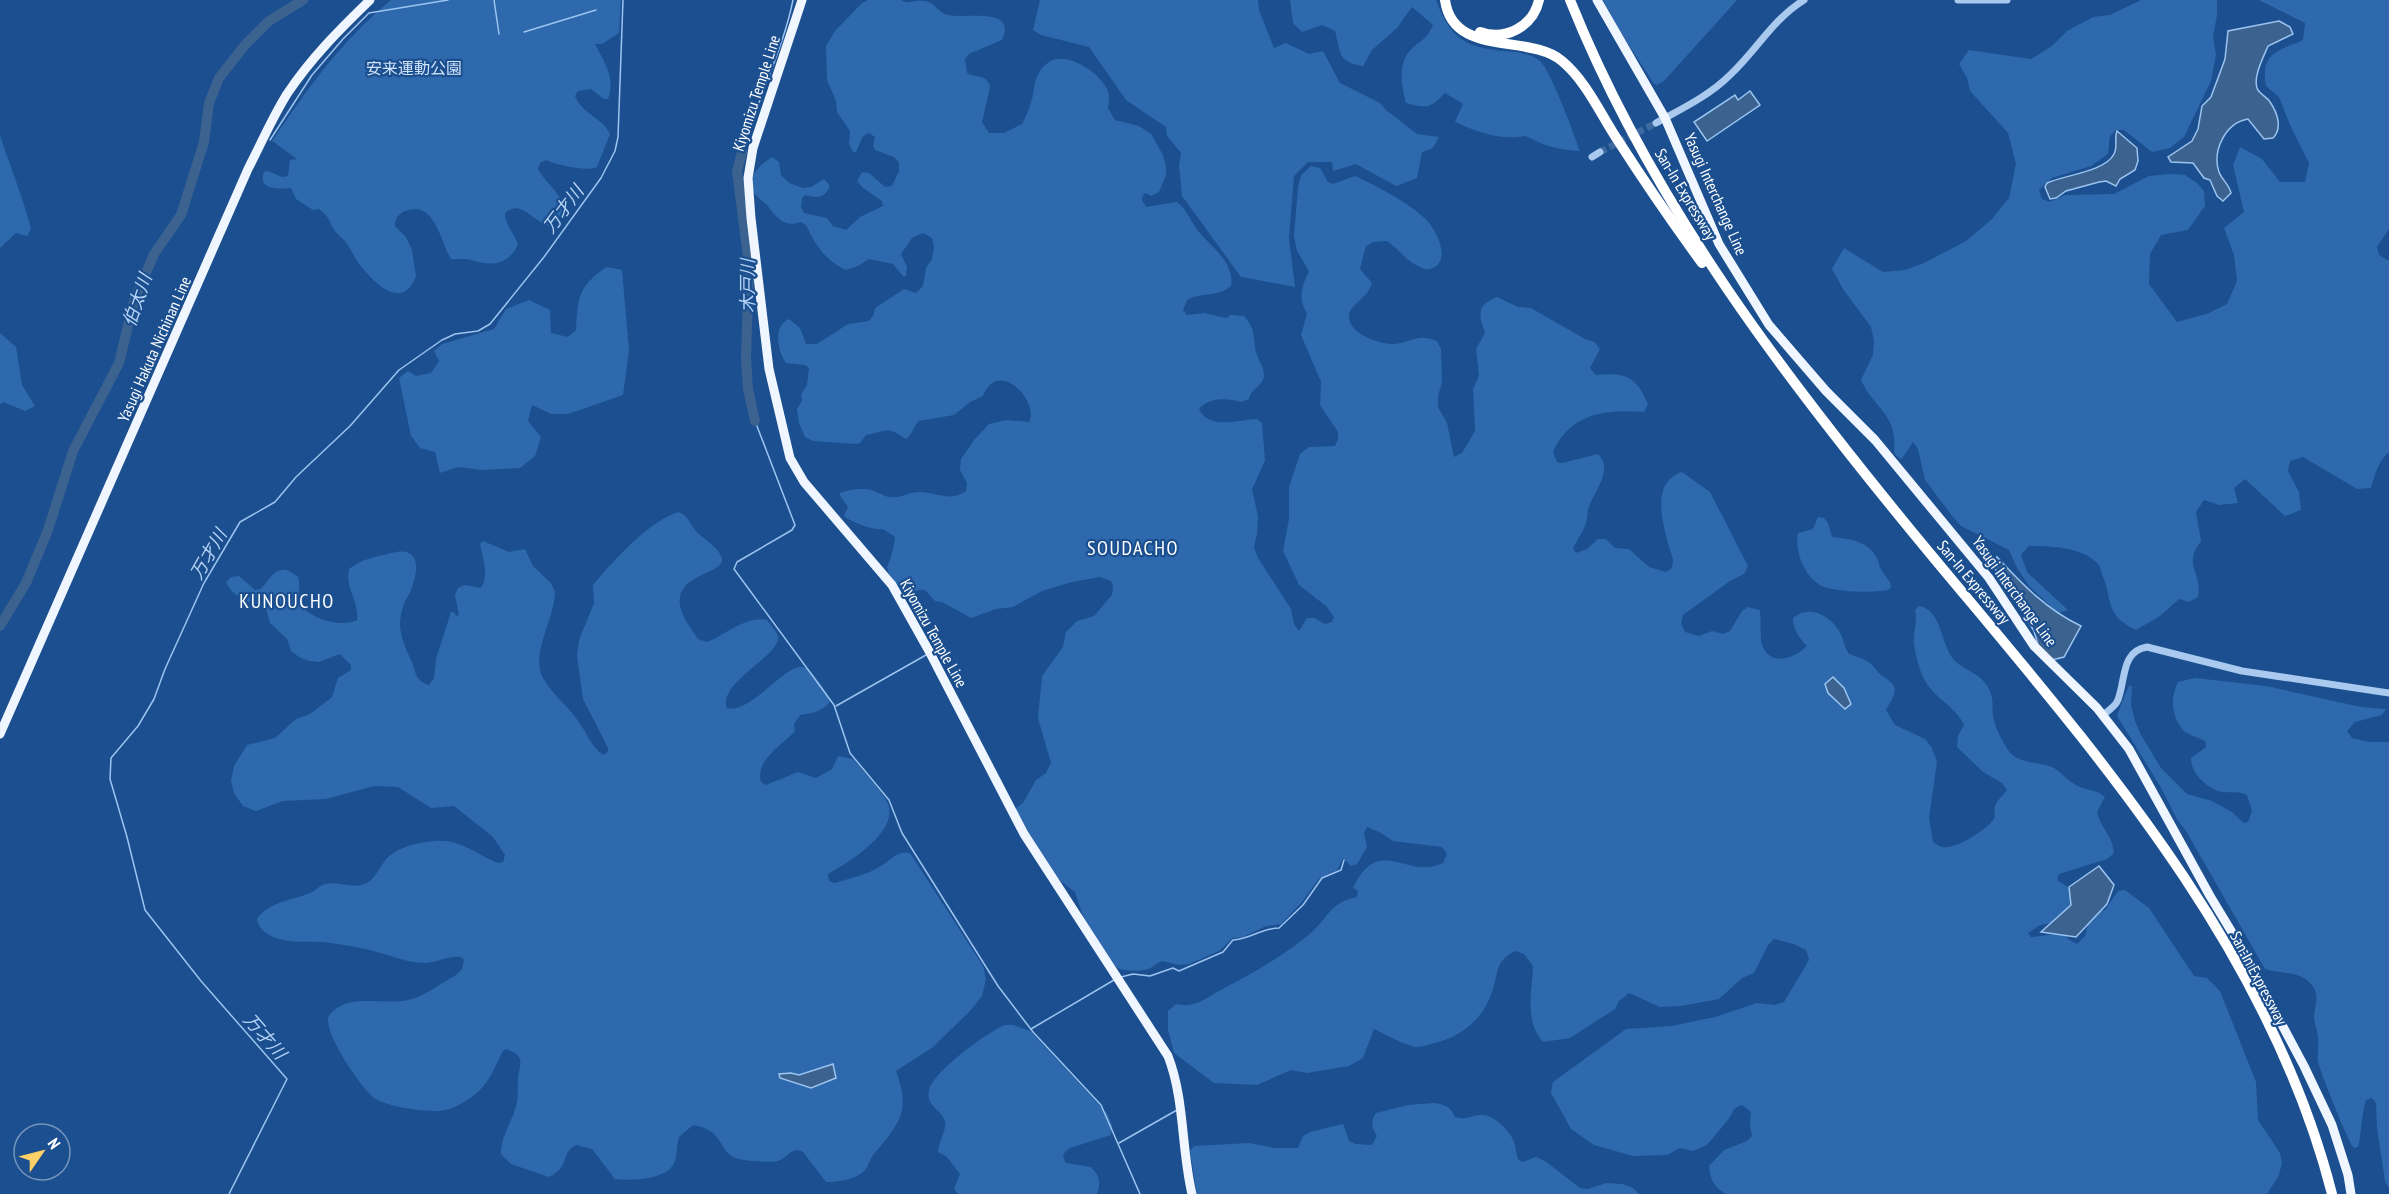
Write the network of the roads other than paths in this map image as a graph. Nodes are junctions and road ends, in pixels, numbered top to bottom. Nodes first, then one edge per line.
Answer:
1 (370, 0) edge
2 (802, 0) edge
3 (1445, 0) edge
4 (1451, 0) edge
5 (1539, 0) edge
6 (1570, 0) edge
7 (1577, 0) edge
8 (1596, 0) edge
9 (1804, 0) edge
10 (1958, 0) edge
11 (2007, 0) edge
12 (1583, 31) junction
13 (1660, 120) junction
14 (1600, 152) tunnel mouth
15 (1592, 157) dead end
16 (1776, 358) junction
17 (2389, 693) edge
18 (2103, 715) junction
19 (0, 734) edge
20 (1192, 1194) edge
21 (2332, 1194) edge
22 (2351, 1194) edge

1 - 19 main road, Yasugi Hakuta Nichinan Line
2 - 20 main road, Kiyomizu Temple Line
3 - 16 highway
4 - 5 highway
6 - 12 highway, San-In Expressway
7 - 12 highway
8 - 13 main road, Yasugi Interchange Line
9 - 13 street
10 - 11 street
12 - 16 highway, San-In Expressway
13 - 18 main road, Yasugi Interchange Line
14 - 15 street
16 - 21 highway, San-In Expressway
17 - 18 street
18 - 22 main road, Yasugi Interchange Line

